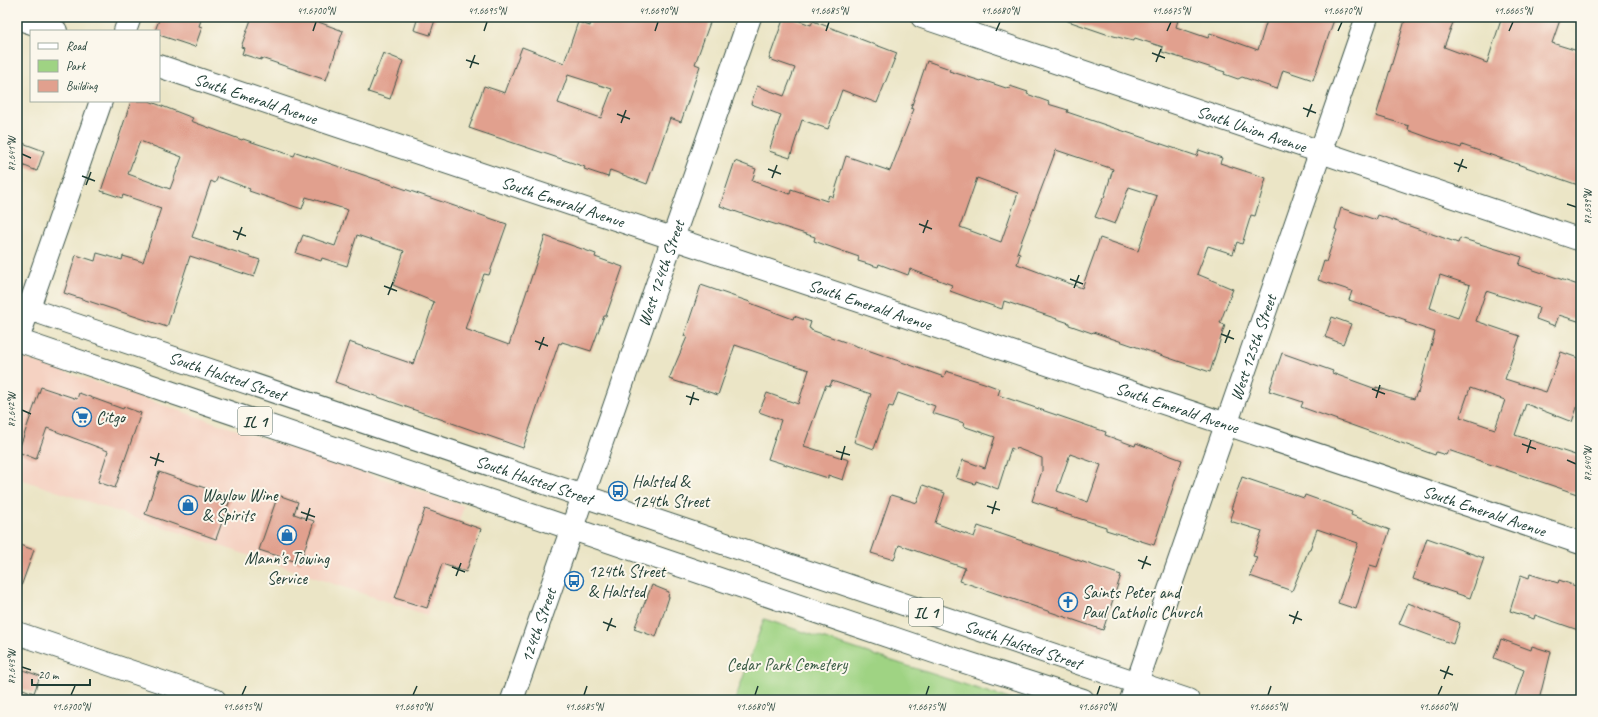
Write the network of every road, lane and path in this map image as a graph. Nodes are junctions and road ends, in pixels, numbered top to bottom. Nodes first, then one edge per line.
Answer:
1 (130, 17) edge
2 (750, 17) edge
3 (922, 17) edge
4 (1367, 17) edge
5 (17, 18) edge
6 (53, 30) edge
7 (125, 30) edge
8 (160, 66) edge
9 (101, 102) edge
10 (1320, 152) junction
11 (673, 238) junction
12 (1581, 240) edge
13 (23, 307) edge
14 (17, 341) edge
15 (1226, 424) junction
16 (583, 496) junction
17 (571, 528) junction
18 (1581, 544) edge
19 (17, 633) edge
20 (1134, 692) edge
21 (215, 700) edge
22 (512, 700) edge
23 (1083, 700) edge
24 (1188, 700) edge

1 - 7 street
2 - 11 street, West 124th Street
3 - 10 street, South Union Avenue
4 - 10 street, West 125th Street
5 - 6 street
8 - 11 street, South Emerald Avenue
9 - 13 street
10 - 12 street, South Union Avenue
10 - 15 street, West 125th Street
11 - 15 street, South Emerald Avenue
11 - 16 street, West 124th Street
13 - 14 street
13 - 16 street, South Halsted Street / IL 1
14 - 17 street, South Halsted Street / IL 1
15 - 18 street, South Emerald Avenue
15 - 20 street, West 125th Street
16 - 17 street, West 124th Street
16 - 20 street, South Halsted Street / IL 1
17 - 22 street, 124th Street
17 - 23 street, South Halsted Street / IL 1
19 - 21 street
20 - 24 street, South Halsted Street / IL 1

